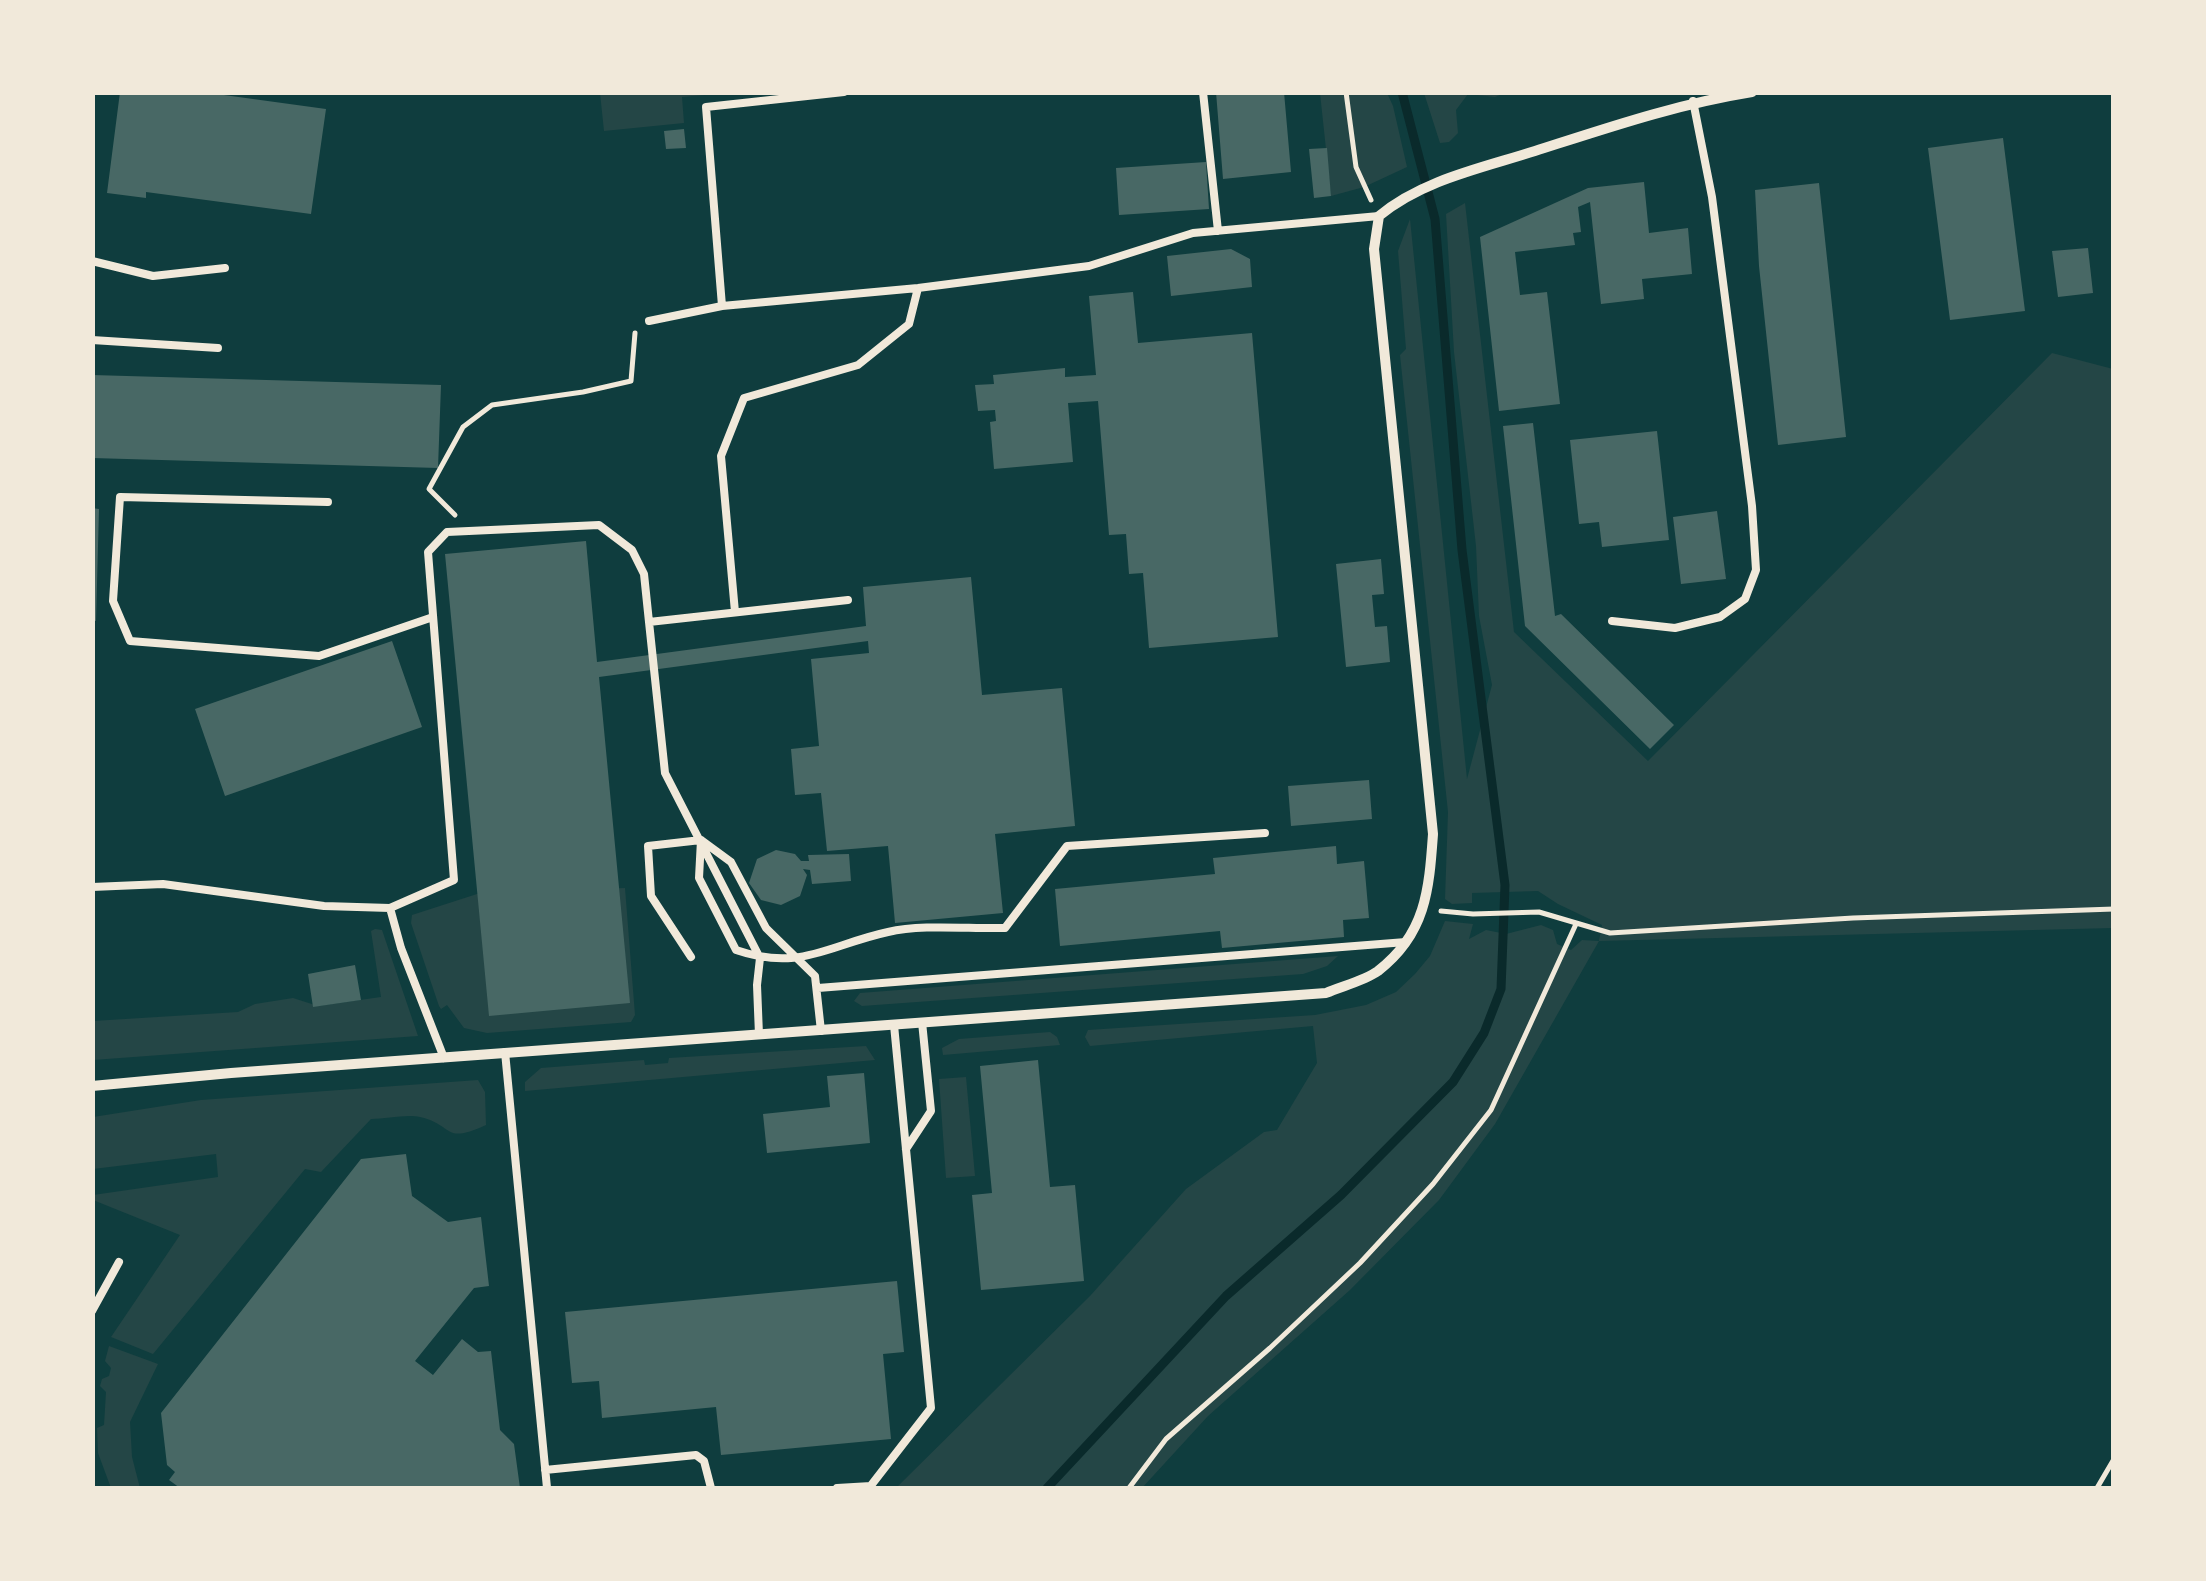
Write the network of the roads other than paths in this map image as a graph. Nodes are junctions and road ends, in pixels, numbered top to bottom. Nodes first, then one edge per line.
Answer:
1 (844, 92) edge
2 (1203, 92) edge
3 (1752, 92) edge
4 (1693, 101) junction
5 (1379, 216) junction
6 (1218, 231) junction
7 (92, 260) edge
8 (225, 268) dead end
9 (918, 288) junction
10 (722, 306) junction
11 (649, 321) road end
12 (92, 340) edge
13 (218, 348) dead end
14 (328, 502) dead end
15 (848, 600) dead end
16 (735, 612) junction
17 (434, 617) junction
18 (1612, 621) dead end
19 (650, 622) junction
20 (1265, 833) dead end
21 (701, 840) junction
22 (92, 886) edge
23 (390, 908) junction
24 (1406, 942) junction
25 (691, 958) dead end
26 (760, 958) junction
27 (798, 960) junction
28 (818, 988) junction
29 (922, 1022) junction
30 (894, 1025) junction
31 (821, 1030) junction
32 (759, 1035) junction
33 (506, 1052) junction
34 (444, 1058) junction
35 (92, 1086) edge
36 (906, 1149) junction
37 (119, 1262) dead end
38 (92, 1311) edge
39 (545, 1470) junction
40 (870, 1487) edge
41 (546, 1488) edge
42 (712, 1488) edge
43 (838, 1488) edge

1 - 10 lane
2 - 6 lane
3 - 4 street
4 - 5 street
4 - 18 lane
5 - 6 lane
5 - 24 street
6 - 9 lane
7 - 8 lane
9 - 10 lane
9 - 16 lane
10 - 11 lane
12 - 13 lane
14 - 17 lane
15 - 16 lane
16 - 19 lane
17 - 19 lane
17 - 23 lane
19 - 21 lane
20 - 27 lane
21 - 25 lane
21 - 26 lane
21 - 26 lane
21 - 27 lane
22 - 23 lane
23 - 34 lane
24 - 28 lane
24 - 29 street
26 - 27 lane
26 - 32 lane
27 - 28 lane
28 - 31 lane
29 - 30 street
29 - 36 lane
30 - 31 street
30 - 36 lane
31 - 32 street
32 - 33 street
33 - 34 street
33 - 39 lane
34 - 35 street
36 - 40 lane
37 - 38 lane
39 - 41 lane
39 - 42 lane
40 - 43 lane

